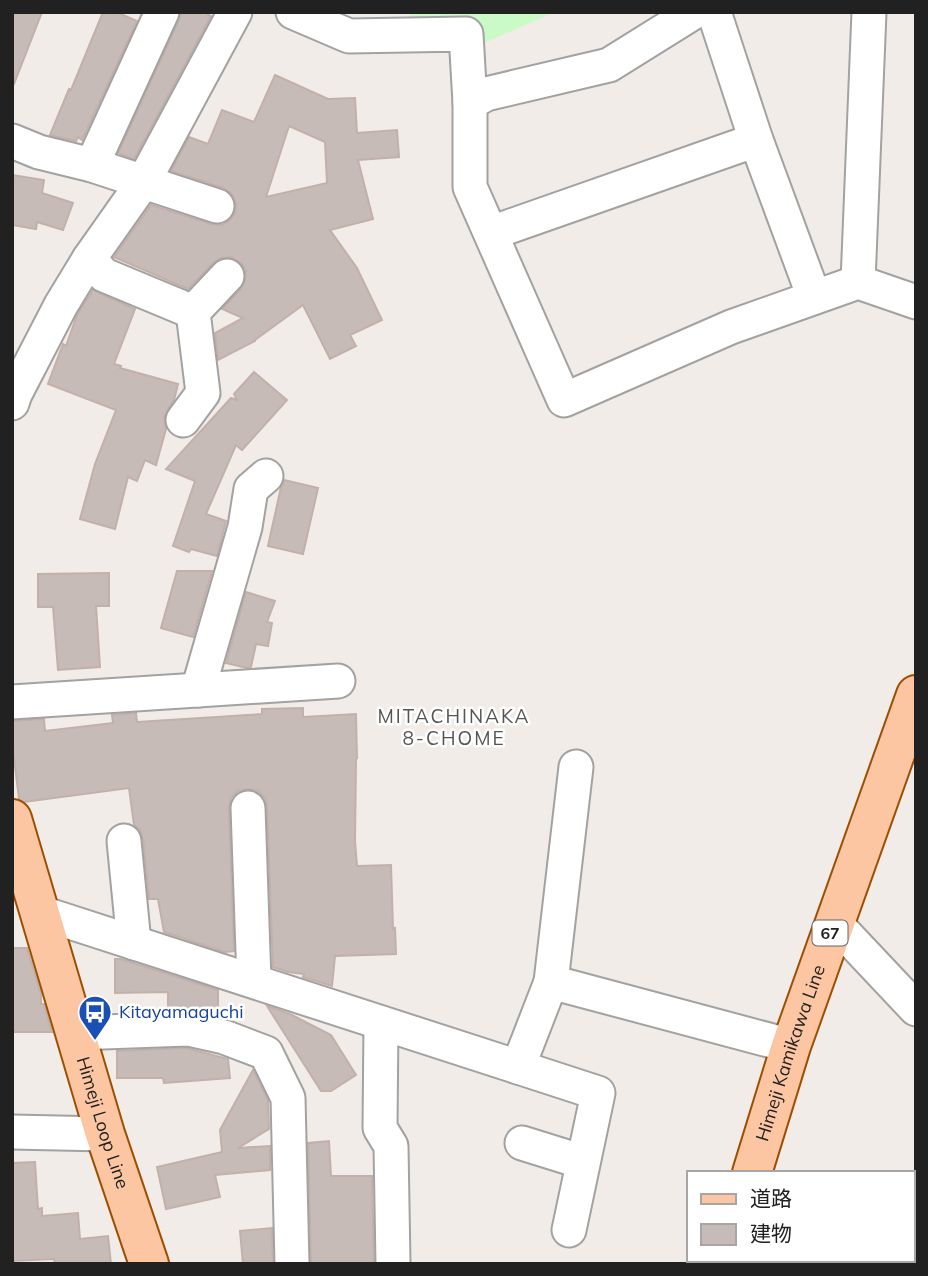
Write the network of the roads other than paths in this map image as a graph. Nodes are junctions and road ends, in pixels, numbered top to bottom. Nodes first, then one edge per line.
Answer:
1 (162, 12) edge
2 (235, 12) edge
3 (293, 12) edge
4 (694, 12) edge
5 (714, 12) edge
6 (869, 12) edge
7 (470, 103) junction
8 (756, 140) junction
9 (12, 141) edge
10 (92, 165) junction
11 (144, 181) junction
12 (217, 205) dead end
13 (491, 233) junction
14 (89, 258) junction
15 (227, 276) dead end
16 (858, 282) junction
17 (814, 297) junction
18 (916, 302) edge
19 (193, 312) junction
20 (12, 403) edge
21 (183, 420) dead end
22 (266, 476) dead end
23 (338, 681) dead end
24 (198, 690) junction
25 (916, 695) edge
26 (12, 702) edge
27 (576, 767) dead end
28 (248, 808) dead end
29 (12, 820) edge
30 (124, 841) dead end
31 (39, 912) junction
32 (834, 922) junction
33 (134, 943) junction
34 (254, 981) junction
35 (551, 982) junction
36 (916, 1009) edge
37 (381, 1023) junction
38 (75, 1033) junction
39 (791, 1046) junction
40 (518, 1067) junction
41 (12, 1132) edge
42 (105, 1134) junction
43 (522, 1143) dead end
44 (583, 1162) junction
45 (753, 1171) edge
46 (569, 1230) dead end
47 (149, 1264) edge
48 (292, 1264) edge
49 (393, 1264) edge

1 - 10 street
2 - 11 street
3 - 7 street
4 - 7 street
5 - 8 street
6 - 16 street
7 - 13 street
8 - 13 street
8 - 17 street
9 - 10 street
10 - 11 street
11 - 12 street
11 - 14 street
13 - 17 street
14 - 19 street
14 - 20 street
15 - 19 street
16 - 17 street
16 - 18 street
19 - 21 street
22 - 24 street
23 - 24 street
24 - 26 street
25 - 32 main road, Himeji Kamikawa Line / 67
27 - 35 street
28 - 34 street
29 - 31 main road, Himeji Loop Line
30 - 33 street
31 - 33 street
31 - 38 main road, Himeji Loop Line
32 - 36 street
32 - 39 main road, Himeji Kamikawa Line / 67
33 - 34 street
34 - 37 street
35 - 39 street
35 - 40 street
37 - 40 street
37 - 49 street
38 - 42 main road, Himeji Loop Line
38 - 48 street
39 - 45 main road, Himeji Kamikawa Line / 67
40 - 44 street
41 - 42 street
42 - 47 main road, Himeji Loop Line
43 - 44 street
44 - 46 street

